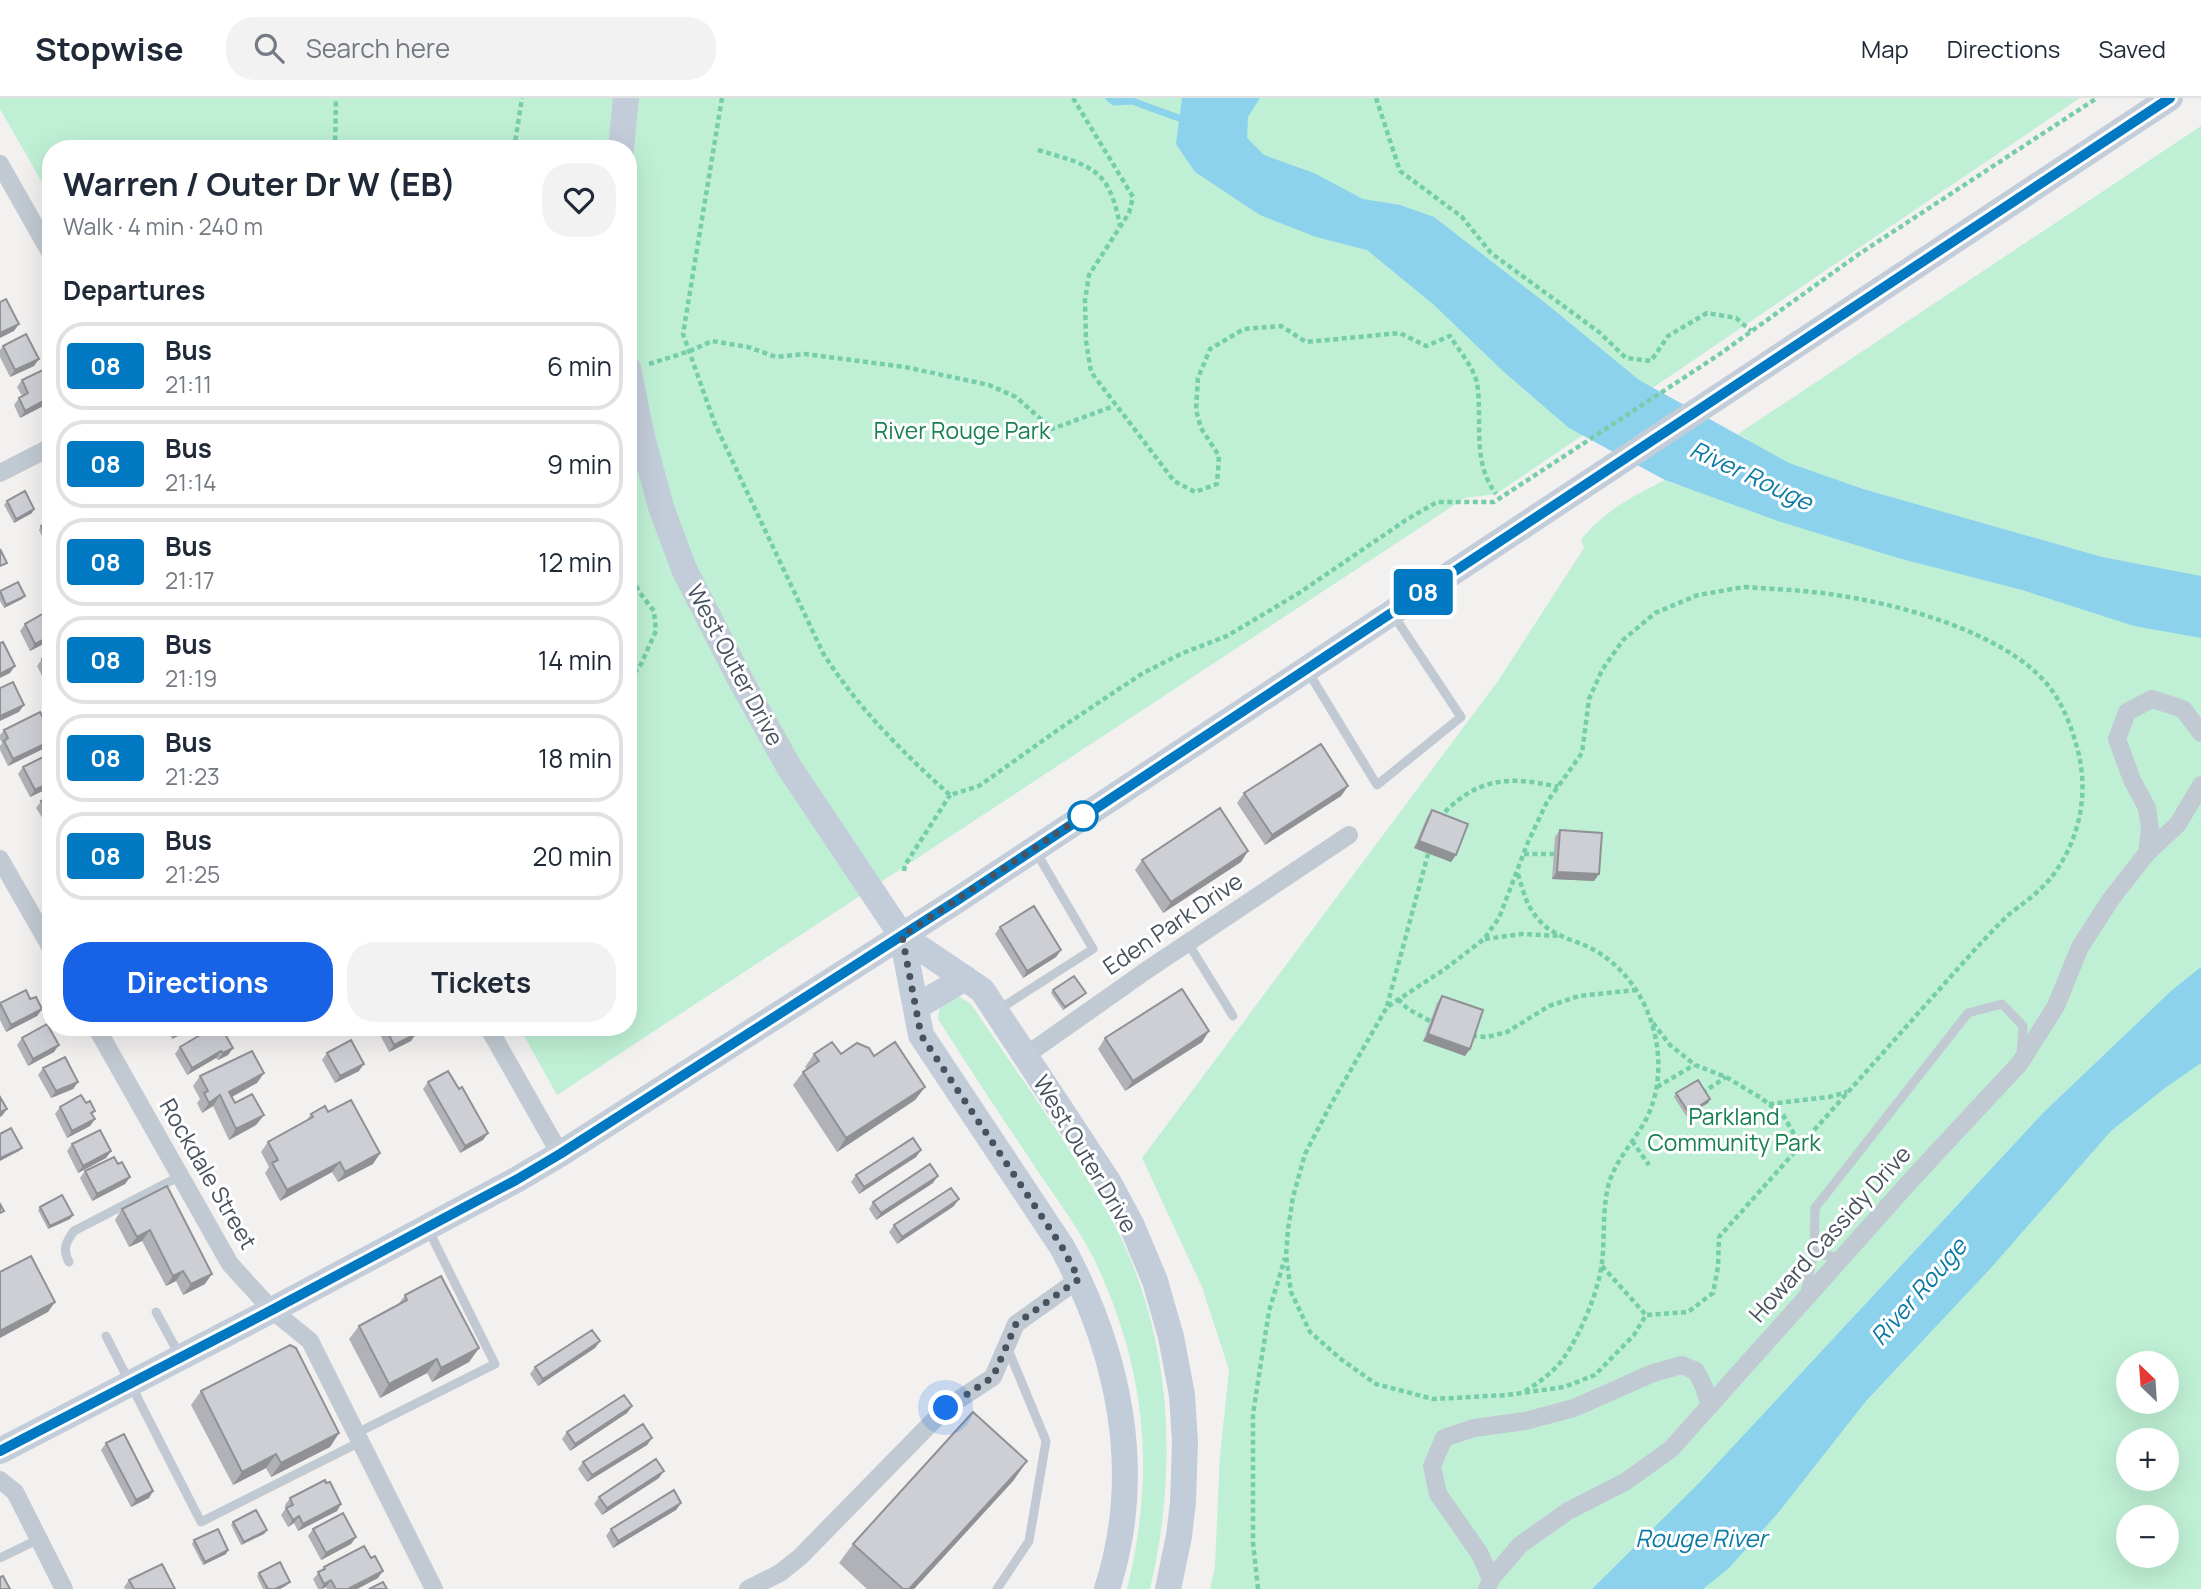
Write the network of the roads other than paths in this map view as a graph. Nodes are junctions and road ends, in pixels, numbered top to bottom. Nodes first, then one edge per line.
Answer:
1 (626, 98) edge
2 (2170, 98) edge
3 (622, 140) edge
4 (0, 164) edge
5 (42, 238) edge
6 (637, 413) edge
7 (42, 452) edge
8 (0, 473) edge
9 (1391, 613) junction
10 (1306, 669) junction
11 (2201, 733) edge
12 (2201, 786) edge
13 (1349, 835) dead end
14 (1034, 848) junction
15 (2147, 853) junction
16 (0, 859) edge
17 (42, 932) edge
18 (902, 936) junction
19 (1188, 943) junction
20 (965, 978) junction
21 (916, 1007) junction
22 (997, 1011) junction
23 (1233, 1016) dead end
24 (101, 1036) edge
25 (493, 1036) edge
26 (1025, 1056) junction
27 (2020, 1063) junction
28 (560, 1154) junction
29 (180, 1176) junction
30 (427, 1227) junction
31 (1814, 1253) junction
32 (1841, 1258) junction
33 (69, 1262) dead end
34 (1079, 1279) junction
35 (1804, 1300) junction
36 (272, 1310) junction
37 (156, 1312) dead end
38 (106, 1336) dead end
39 (1007, 1346) junction
40 (181, 1357) junction
41 (130, 1383) junction
42 (1710, 1406) junction
43 (357, 1438) junction
44 (0, 1451) edge
45 (0, 1480) edge
46 (39, 1539) junction
47 (0, 1558) edge
48 (784, 1581) edge
49 (1489, 1584) edge
50 (64, 1589) edge
51 (434, 1589) edge
52 (748, 1589) edge
53 (997, 1589) edge
54 (1107, 1589) edge
55 (1168, 1589) edge

1 - 3 main road
2 - 9 main road
4 - 5 street
6 - 18 main road, West Outer Drive
7 - 8 street
9 - 10 main road
9 - 10 lane
10 - 14 main road
11 - 15 street
12 - 15 street, Howard Cassidy Drive
13 - 19 street, Eden Park Drive
14 - 18 main road
14 - 22 lane
15 - 27 street, Howard Cassidy Drive
16 - 17 street
18 - 20 main road, West Outer Drive
18 - 21 main road, West Outer Drive
18 - 28 main road
19 - 23 lane
19 - 26 street, Eden Park Drive
20 - 21 main road
20 - 22 main road, West Outer Drive
21 - 34 main road, West Outer Drive
22 - 26 main road, West Outer Drive
24 - 29 street, Rockdale Street
25 - 28 street
26 - 55 main road, West Outer Drive
27 - 31 lane
27 - 32 street, Howard Cassidy Drive
28 - 30 main road
29 - 33 lane
29 - 36 street, Rockdale Street
30 - 36 main road
30 - 43 lane
31 - 32 lane
31 - 35 lane
32 - 35 street, Howard Cassidy Drive
34 - 39 street
34 - 54 main road, West Outer Drive
35 - 42 street, Howard Cassidy Drive
36 - 40 main road
36 - 43 street, Rockdale Street
37 - 40 lane
38 - 41 lane
39 - 48 street
39 - 53 lane
40 - 41 main road
41 - 43 lane
41 - 44 main road
42 - 49 street, Howard Cassidy Drive
42 - 49 street
43 - 51 street, Rockdale Street
45 - 46 street
46 - 47 lane
46 - 50 street
48 - 52 street

